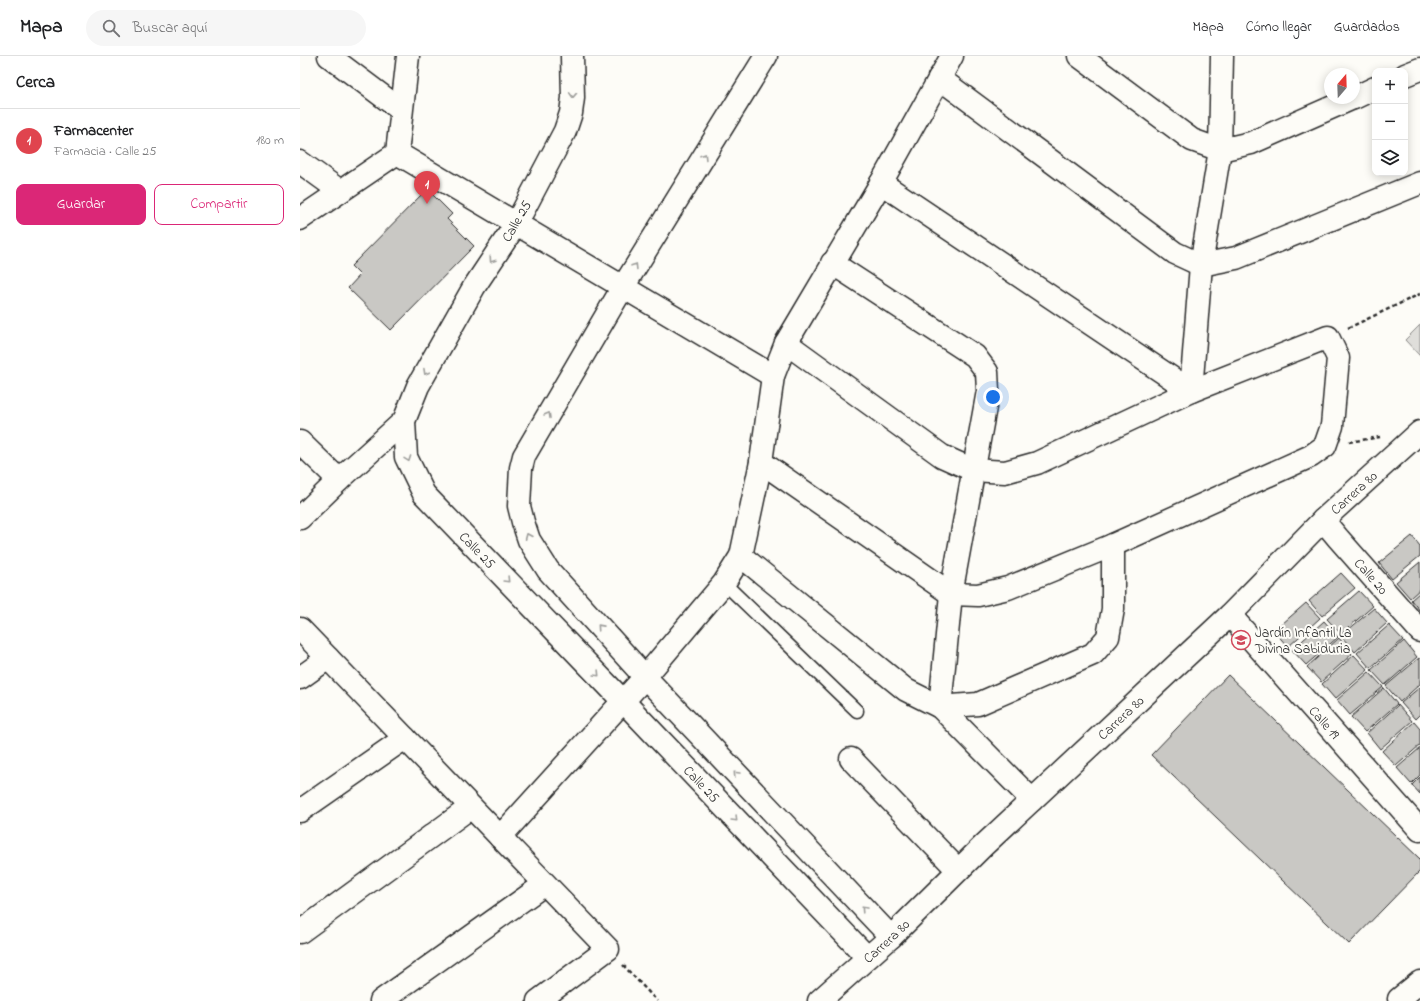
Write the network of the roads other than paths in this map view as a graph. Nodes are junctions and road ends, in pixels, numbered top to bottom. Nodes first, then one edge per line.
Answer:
1 (328, 56) edge
2 (572, 56) edge
3 (766, 56) edge
4 (952, 56) edge
5 (1079, 56) edge
6 (1222, 56) edge
7 (411, 58) edge
8 (1420, 69) edge
9 (1408, 74) edge
10 (939, 78) junction
11 (1372, 89) edge
12 (1360, 95) edge
13 (1340, 104) edge
14 (401, 110) junction
15 (1220, 150) junction
16 (397, 153) junction
17 (300, 162) edge
18 (881, 183) junction
19 (1420, 183) edge
20 (340, 191) junction
21 (300, 219) edge
22 (516, 224) junction
23 (832, 263) junction
24 (1201, 265) junction
25 (623, 287) junction
26 (786, 342) junction
27 (773, 376) junction
28 (1191, 391) junction
29 (404, 421) junction
30 (1420, 432) edge
31 (300, 442) edge
32 (761, 462) junction
33 (973, 470) junction
34 (339, 480) junction
35 (300, 518) edge
36 (1323, 520) junction
37 (1113, 545) junction
38 (741, 556) junction
39 (724, 583) junction
40 (951, 594) junction
41 (1230, 615) junction
42 (300, 629) edge
43 (1420, 631) edge
44 (328, 658) junction
45 (645, 677) junction
46 (300, 678) edge
47 (623, 700) junction
48 (940, 708) junction
49 (857, 711) dead end
50 (405, 738) junction
51 (850, 759) dead end
52 (1032, 800) junction
53 (471, 807) junction
54 (300, 811) edge
55 (1420, 830) edge
56 (500, 837) junction
57 (958, 870) junction
58 (546, 884) junction
59 (300, 932) edge
60 (890, 937) junction
61 (867, 957) junction
62 (1420, 982) edge
63 (1399, 999) dead end
64 (381, 1001) edge
65 (538, 1001) edge
66 (819, 1001) edge

1 - 14 street
2 -> 22 street, Calle 25
25 -> 3 street
4 - 10 street
5 - 15 street
6 - 15 street
7 - 14 street
8 - 9 street
10 - 18 street
10 - 24 street
11 - 12 street
13 - 15 street
14 - 16 street
15 - 24 street
16 - 20 street
16 - 22 street
17 - 20 street
18 - 23 street
18 - 28 street
19 - 24 street
20 - 21 street
22 - 25 street
22 -> 29 street, Calle 25
23 - 26 street
23 - 33 street
24 - 28 street
25 - 27 street
45 -> 25 street
26 - 27 street
26 - 33 street
27 - 32 street
28 - 33 street
28 - 37 street
29 - 34 street
29 -> 47 street, Calle 25
30 - 36 street, Carrera 80
31 - 34 street
32 - 38 street
32 - 40 street
33 - 40 street
34 - 35 street
36 - 41 street, Carrera 80
36 - 43 street, Calle 20
37 - 40 street
37 - 48 street
38 - 39 street
38 - 48 street
39 - 45 street
39 - 49 lane
40 - 48 street
41 - 52 street, Carrera 80
41 - 55 street, Calle 19
42 - 44 street
44 - 46 street
44 - 50 street
45 - 47 street
60 -> 45 street
47 - 56 street
47 -> 61 street, Calle 25
48 - 52 street
50 - 53 street
50 - 54 street
51 - 57 street
52 - 57 street, Carrera 80
53 - 56 street
53 - 59 street
56 - 58 street
57 - 60 street, Carrera 80
58 - 64 street
58 - 65 street
60 - 61 street, Carrera 80
61 - 66 street, Carrera 80
62 - 63 street

